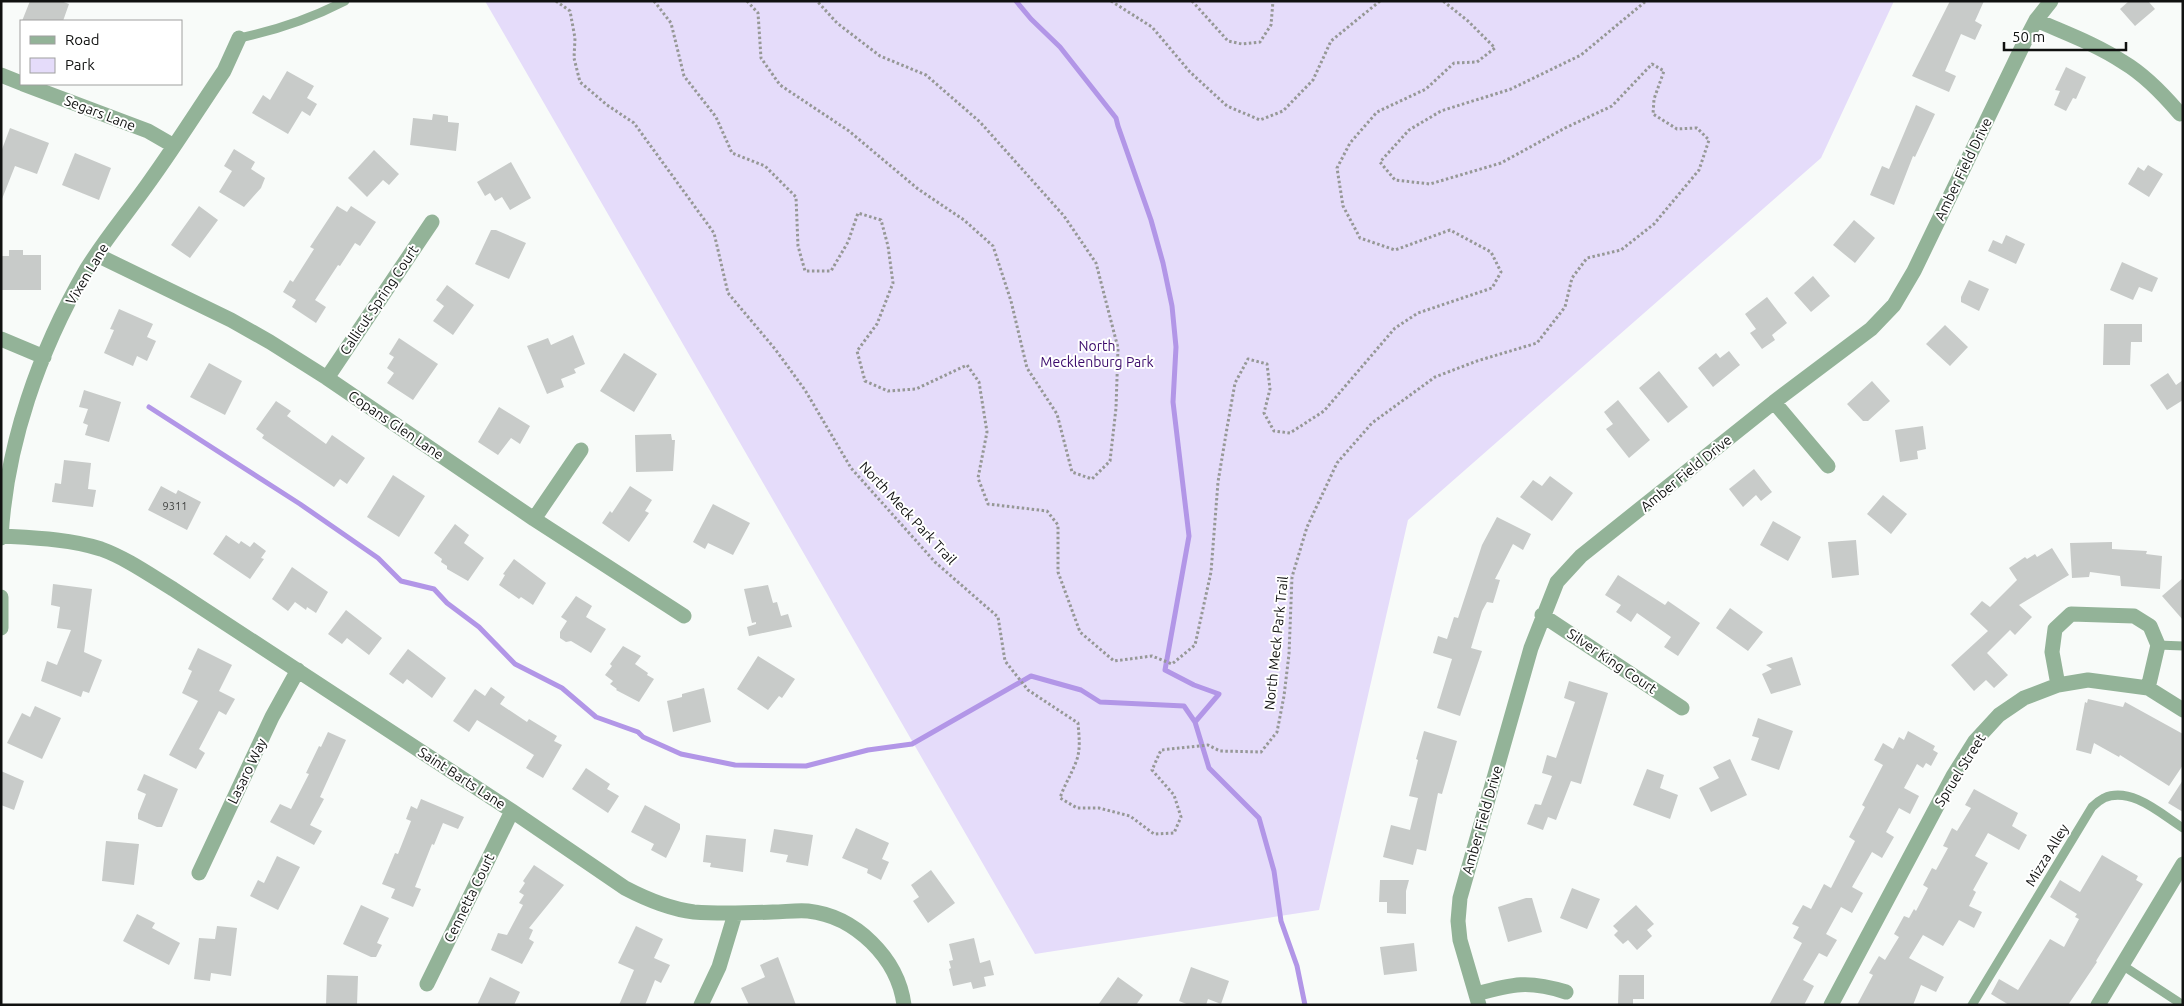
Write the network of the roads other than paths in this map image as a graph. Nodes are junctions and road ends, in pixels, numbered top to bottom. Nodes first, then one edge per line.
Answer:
1 (345, 1) edge
2 (2051, 1) edge
3 (2036, 20) junction
4 (239, 38) joint
5 (1, 75) edge
6 (20, 82) edge
7 (27, 85) edge
8 (2180, 114) dead end
9 (174, 146) junction
10 (432, 222) dead end
11 (97, 255) junction
12 (1, 339) edge
13 (44, 358) junction
14 (327, 378) junction
15 (1774, 402) junction
16 (581, 450) dead end
17 (1828, 466) dead end
18 (534, 519) junction
19 (1, 537) edge
20 (1, 597) edge
21 (1542, 615) junction
22 (684, 616) dead end
23 (1, 628) edge
24 (2158, 645) junction
25 (2183, 646) edge
26 (298, 670) junction
27 (2058, 685) junction
28 (2148, 688) junction
29 (1682, 708) dead end
30 (2183, 710) edge
31 (512, 811) junction
32 (2183, 828) edge
33 (2183, 864) edge
34 (198, 874) dead end
35 (735, 914) junction
36 (2122, 965) junction
37 (426, 984) dead end
38 (1566, 992) dead end
39 (1478, 999) edge
40 (2183, 1004) edge
41 (701, 1005) edge
42 (904, 1005) edge
43 (1831, 1005) edge
44 (1972, 1005) edge
45 (2098, 1005) edge

1 - 4 lane
2 - 3 street, Amber Field Drive
3 - 8 street
3 - 15 street, Amber Field Drive
4 - 9 street, Vixen Lane
5 - 6 street, Segars Lane
7 - 9 street, Segars Lane
9 - 11 street, Vixen Lane
10 - 14 street, Callicut Spring Court
11 - 13 street, Vixen Lane
11 - 14 street, Copans Glen Lane
12 - 13 street
13 - 19 street, Vixen Lane
14 - 18 street, Copans Glen Lane
15 - 17 street
15 - 21 street, Amber Field Drive
16 - 18 street
18 - 22 street, Copans Glen Lane
19 - 26 street, Saint Barts Lane
20 - 23 street
21 - 29 street, Silver King Court
21 - 39 street, Amber Field Drive
24 - 25 lane
24 - 27 street
24 - 28 street
26 - 31 street, Saint Barts Lane
26 - 34 street, Lasaro Way
27 - 28 street, Spruel Street
27 - 43 street, Spruel Street
28 - 30 street, Spruel Street
31 - 35 street, Saint Barts Lane
31 - 37 street, Cennetta Court
32 - 44 lane, Mizza Alley
33 - 36 street
35 - 41 street
35 - 42 street, Saint Barts Lane
36 - 40 lane
36 - 45 street
38 - 39 street

